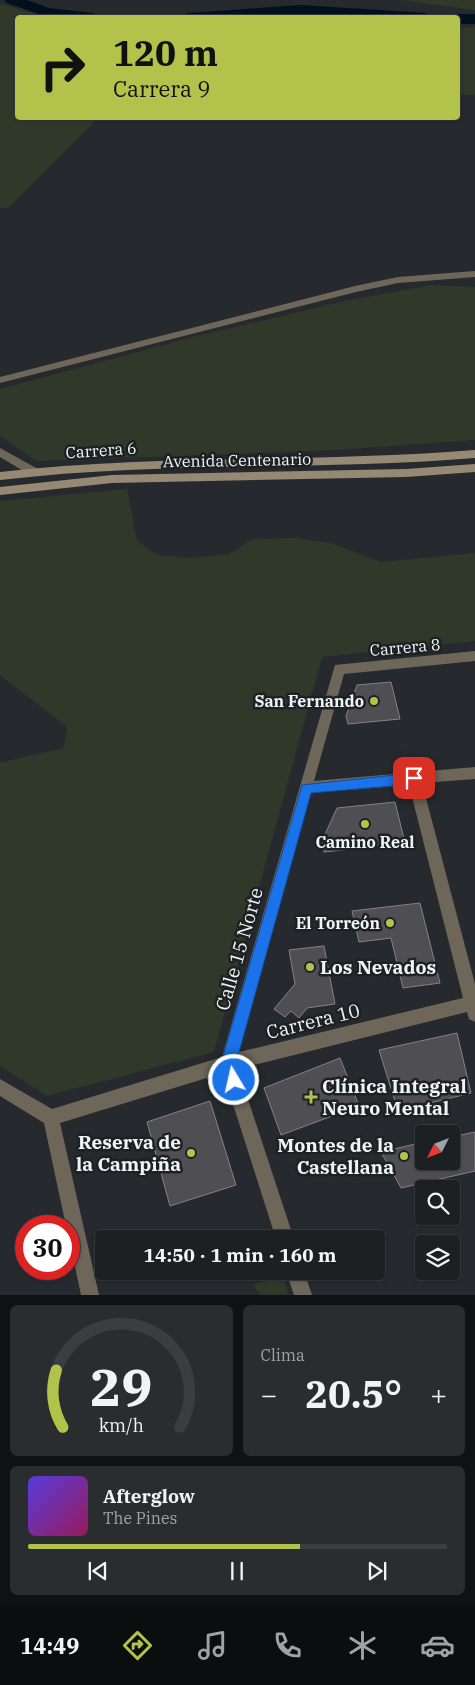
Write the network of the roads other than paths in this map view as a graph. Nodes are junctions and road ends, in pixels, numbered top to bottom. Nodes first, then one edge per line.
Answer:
1 (475, 274) edge
2 (0, 380) edge
3 (0, 452) edge
4 (475, 454) edge
5 (472, 469) edge
6 (34, 472) junction
7 (0, 476) edge
8 (0, 491) edge
9 (475, 656) edge
10 (339, 669) joint
11 (475, 772) edge
12 (414, 778) junction
13 (306, 788) junction
14 (473, 1009) edge
15 (228, 1063) junction
16 (0, 1087) edge
17 (51, 1118) junction
18 (282, 1230) edge
19 (298, 1280) edge
20 (90, 1295) edge
21 (303, 1295) edge

1 - 2 street
3 - 6 street
4 - 6 main road, Carrera 6
5 - 8 main road, Avenida Centenario
6 - 7 main road, Carrera 6
9 - 10 street, Carrera 8
10 - 13 street, Calle 15 Norte
11 - 12 street
12 - 13 street
12 - 14 street
13 - 15 street, Calle 15 Norte
14 - 15 street, Carrera 10
15 - 17 street, Carrera 10
15 - 18 street
16 - 17 street
17 - 20 street
19 - 21 street

